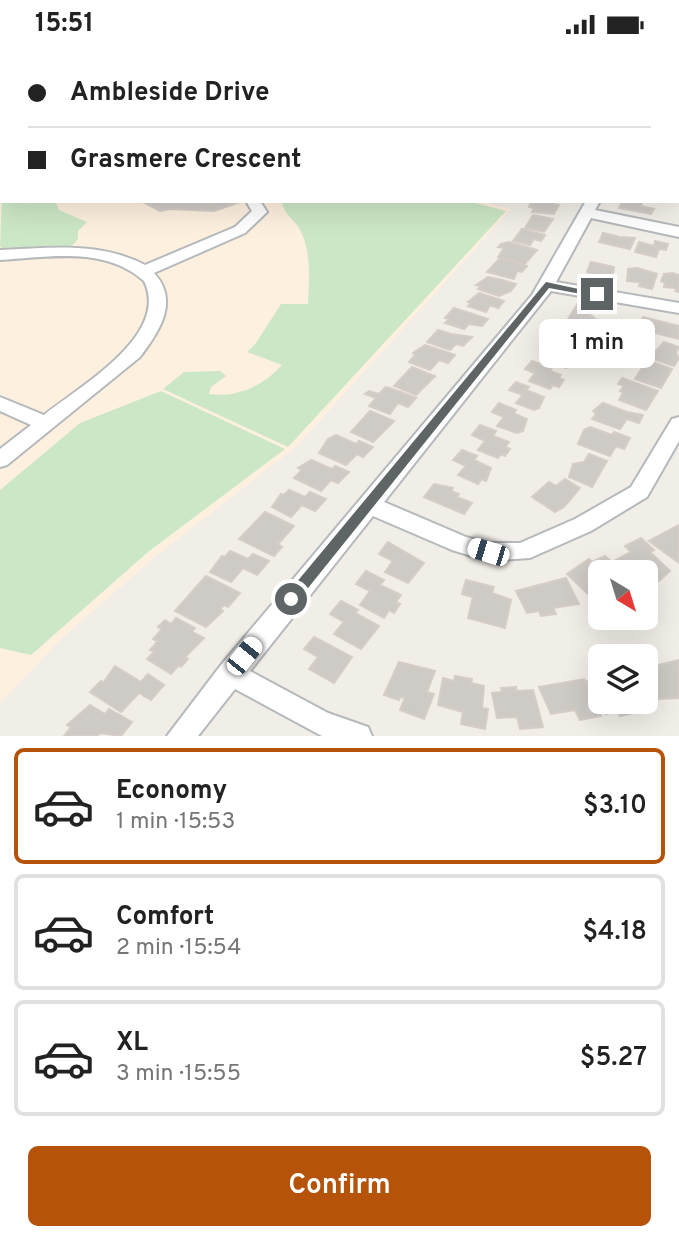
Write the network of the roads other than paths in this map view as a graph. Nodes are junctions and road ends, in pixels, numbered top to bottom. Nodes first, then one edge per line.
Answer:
1 (254, 203) edge
2 (590, 207) edge
3 (679, 232) edge
4 (0, 255) edge
5 (145, 271) junction
6 (546, 285) junction
7 (679, 308) edge
8 (0, 403) edge
9 (44, 423) junction
10 (676, 434) edge
11 (0, 460) edge
12 (369, 505) junction
13 (230, 673) junction
14 (181, 736) edge
15 (358, 736) edge

1 - 5 street
2 - 3 street
2 - 6 street
4 - 5 street
5 - 9 street
6 - 7 street
6 - 12 street
8 - 9 street
9 - 11 street
10 - 12 street
12 - 13 street
13 - 14 street
13 - 15 street

